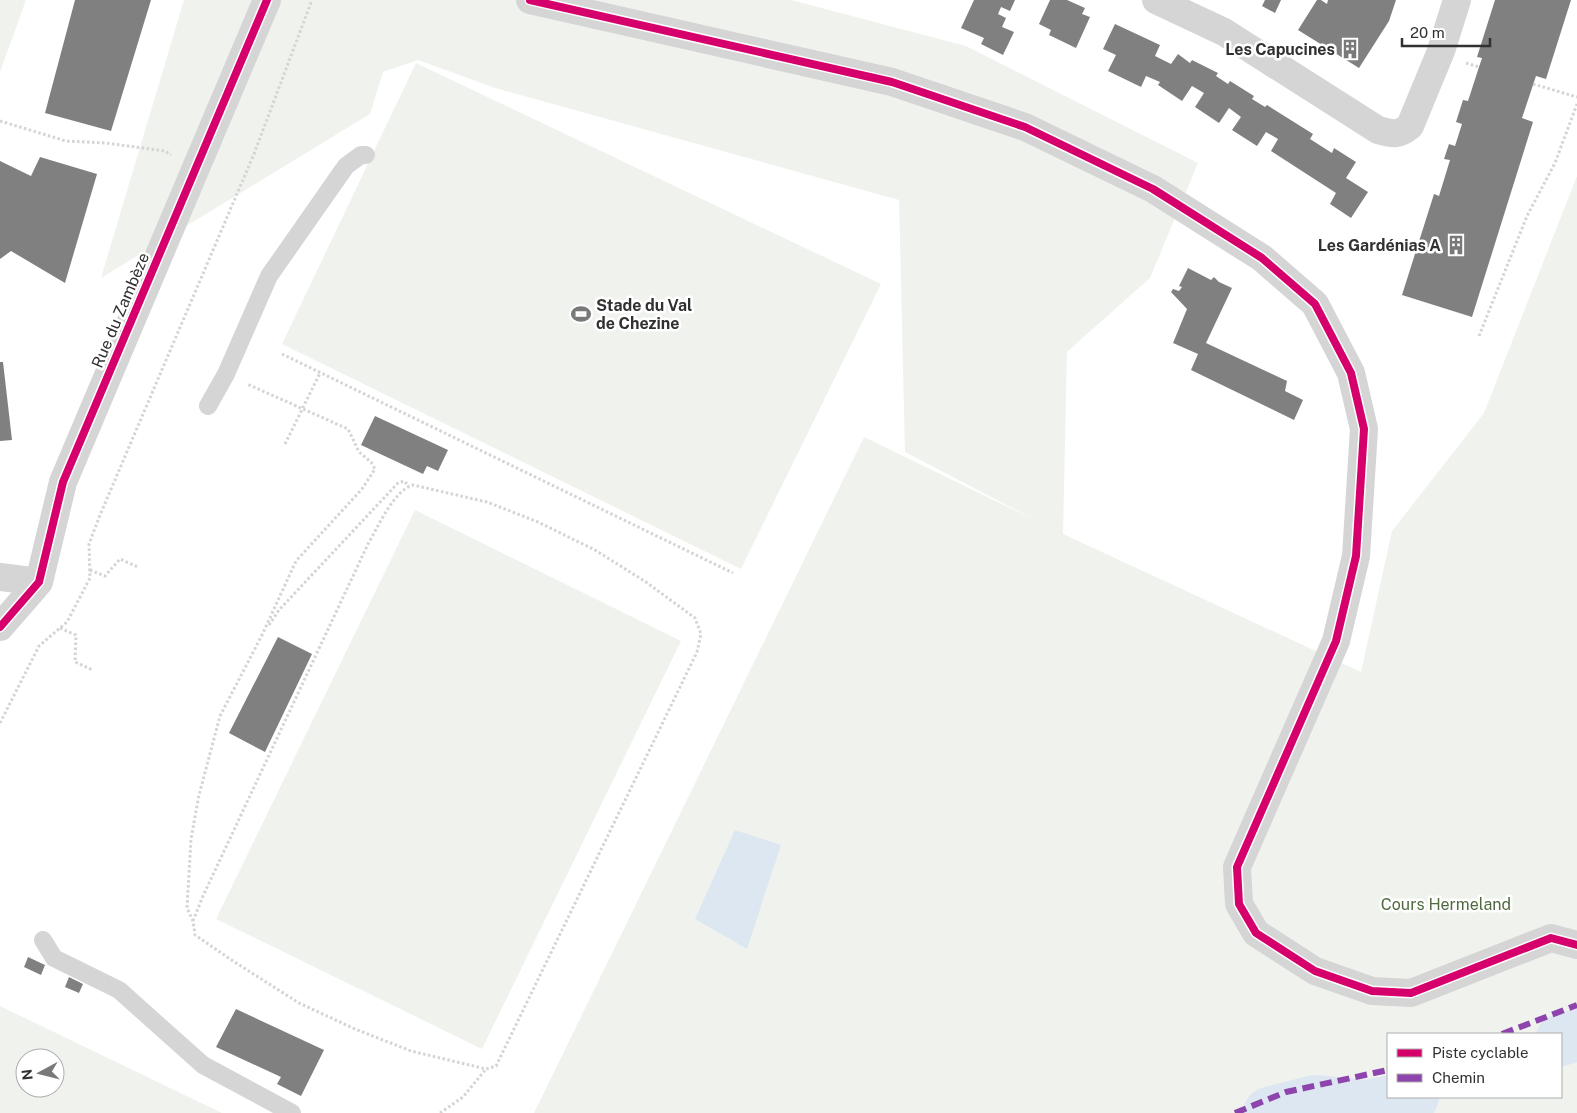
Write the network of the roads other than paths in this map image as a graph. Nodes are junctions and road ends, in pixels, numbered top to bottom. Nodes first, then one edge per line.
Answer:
1 (267, 0) edge
2 (530, 0) edge
3 (1156, 0) edge
4 (1457, 0) edge
5 (366, 155) dead end
6 (208, 406) dead end
7 (0, 577) edge
8 (39, 582) junction
9 (0, 627) edge
10 (43, 940) dead end
11 (1577, 945) edge
12 (292, 1113) edge

1 - 8 street, Rue du Zambèze
2 - 11 street
3 - 4 street
5 - 6 lane
7 - 8 street
8 - 9 street, Rue du Zambèze
10 - 12 lane

